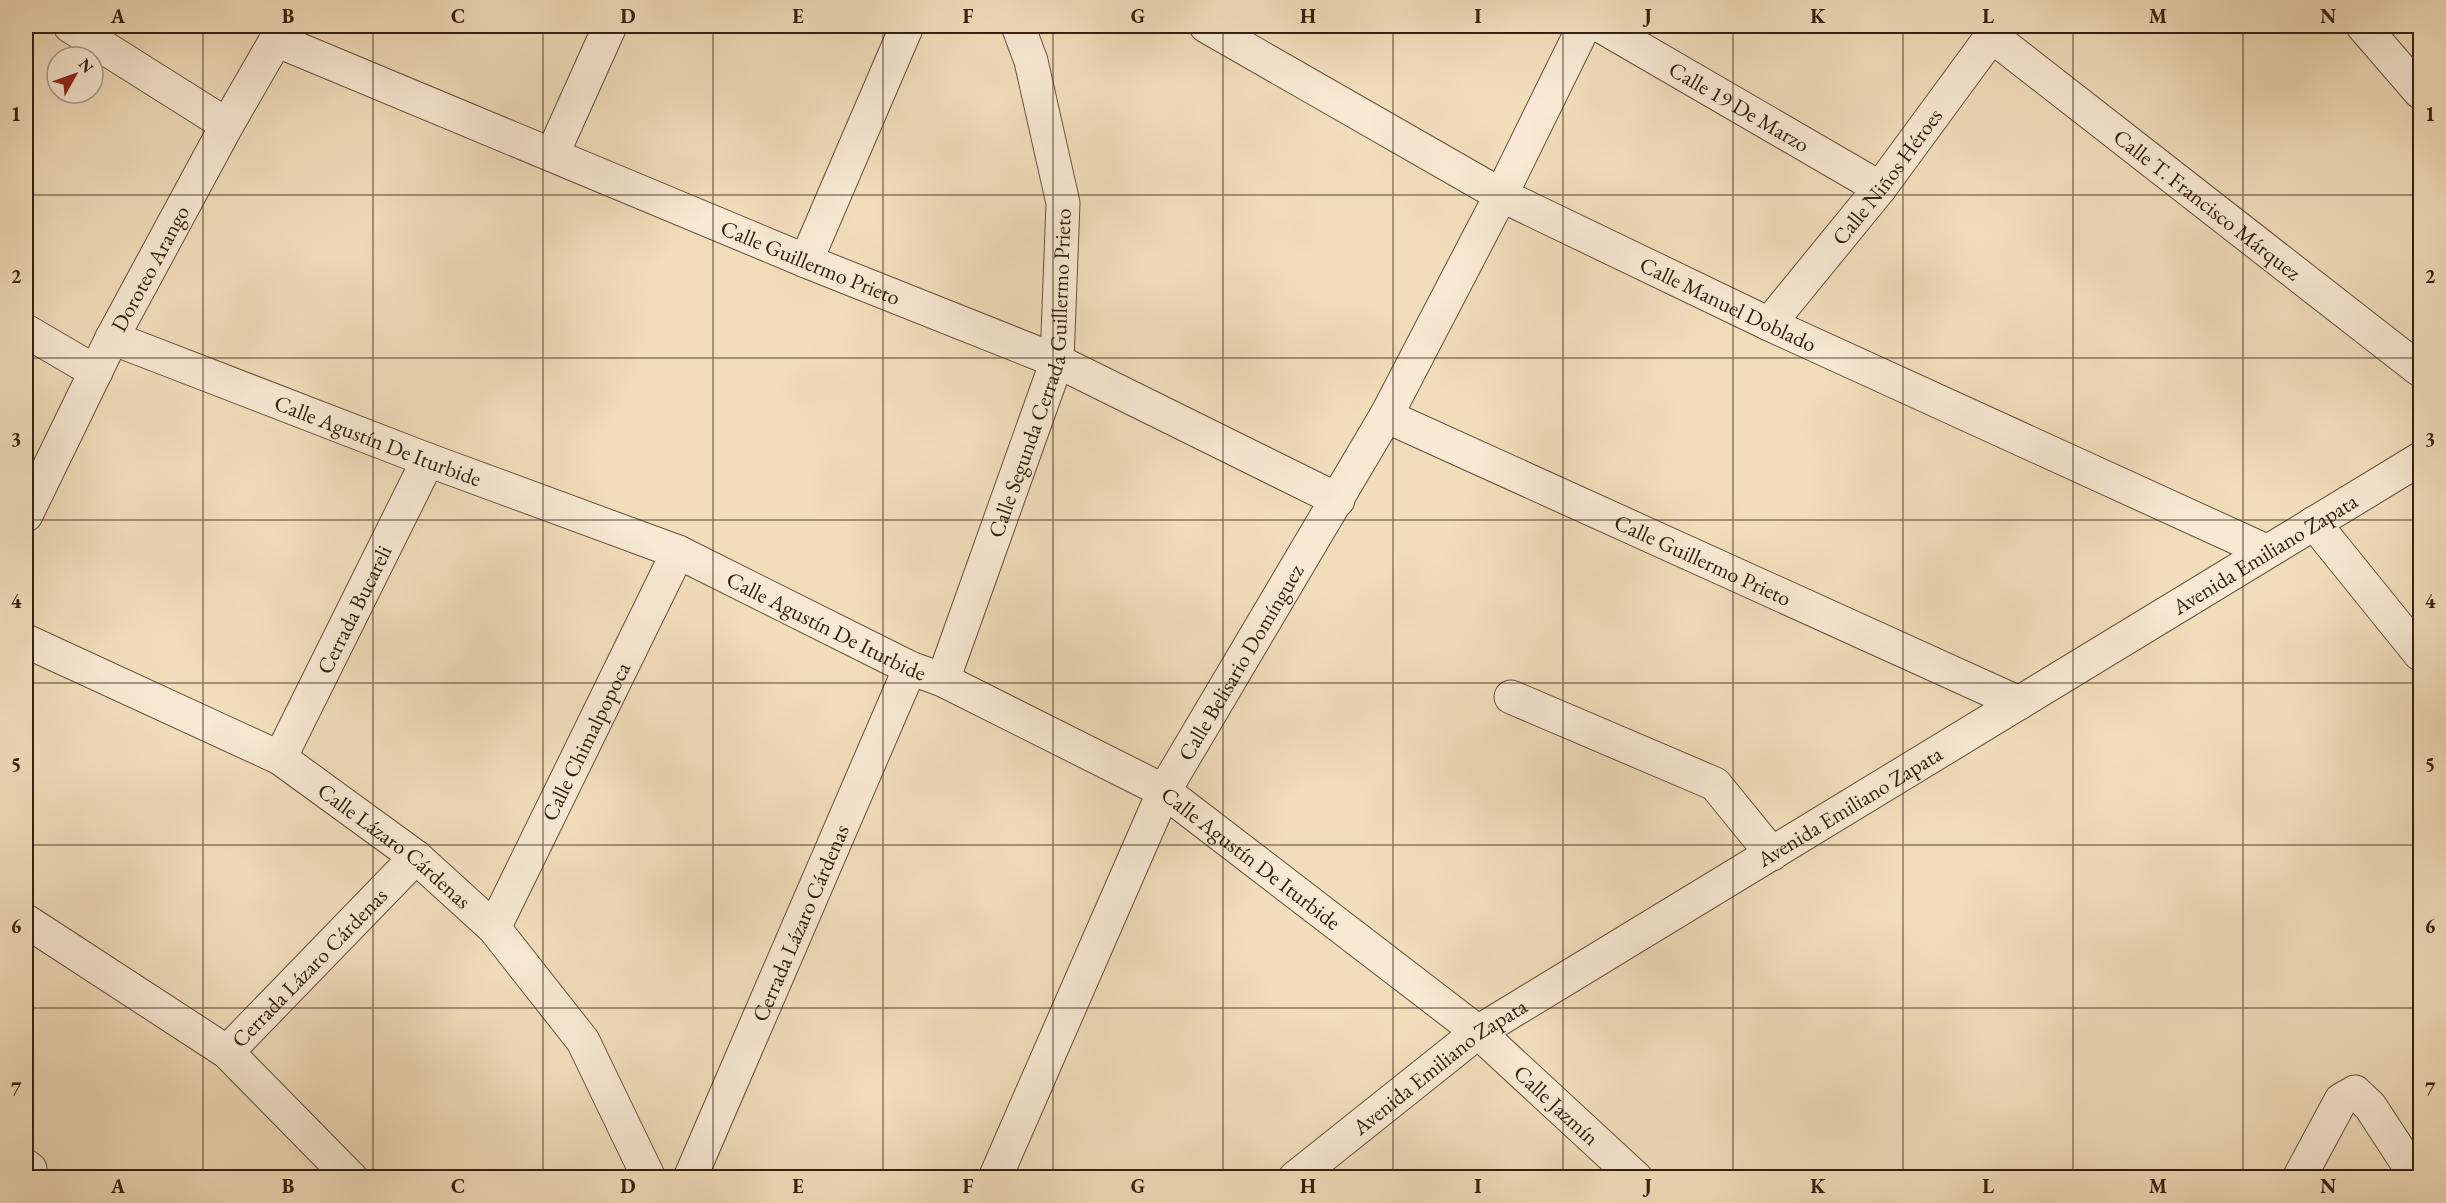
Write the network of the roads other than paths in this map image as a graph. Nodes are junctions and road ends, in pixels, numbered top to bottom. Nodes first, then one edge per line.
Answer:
1 (70, 26) edge
2 (610, 26) edge
3 (907, 26) edge
4 (1018, 26) edge
5 (1206, 26) edge
6 (1584, 26) edge
7 (1601, 26) edge
8 (2363, 26) edge
9 (1996, 31) edge
10 (280, 33) edge
11 (2421, 92) edge
12 (226, 125) junction
13 (552, 155) junction
14 (1880, 188) junction
15 (1501, 195) junction
16 (806, 261) junction
17 (1769, 324) junction
18 (26, 331) edge
19 (112, 338) junction
20 (1057, 361) junction
21 (2421, 370) edge
22 (96, 372) junction
23 (1386, 416) junction
24 (2421, 459) edge
25 (428, 460) junction
26 (1338, 500) junction
27 (26, 515) edge
28 (2314, 523) junction
29 (2266, 551) junction
30 (678, 552) junction
31 (26, 641) edge
32 (2421, 654) edge
33 (910, 668) junction
34 (943, 680) junction
35 (1511, 696) dead end
36 (2019, 703) junction
37 (280, 758) junction
38 (1164, 791) junction
39 (1772, 854) junction
40 (417, 857) junction
41 (26, 921) edge
42 (494, 928) junction
43 (1478, 1032) junction
44 (227, 1052) junction
45 (351, 1178) edge
46 (649, 1178) edge
47 (690, 1178) edge
48 (995, 1178) edge
49 (1295, 1178) edge
50 (1636, 1178) edge
51 (2299, 1178) edge
52 (2417, 1178) edge

1 - 12 street
2 - 13 street
3 - 16 street
4 - 20 street, Calle Segunda Cerrada Guillermo Prieto
5 - 15 street, Calle Manuel Doblado
6 - 15 street, Calle Belisario Domínguez
7 - 14 street, Calle 19 De Marzo
8 - 11 street
9 - 14 street, Calle Niños Héroes
9 - 21 street, Calle T. Francisco Márquez
10 - 12 street, Doroteo Arango
10 - 13 street, Calle Guillermo Prieto
12 - 19 street, Doroteo Arango
13 - 16 street, Calle Guillermo Prieto
14 - 17 street, Calle Niños Héroes
15 - 17 street, Calle Manuel Doblado
15 - 23 street, Calle Belisario Domínguez
16 - 20 street, Calle Guillermo Prieto
17 - 29 street, Calle Manuel Doblado
18 - 22 street
19 - 22 street, Doroteo Arango
19 - 25 street, Calle Agustín De Iturbide
20 - 26 street, Calle Guillermo Prieto
20 - 34 street, Calle Segunda Cerrada Guillermo Prieto
22 - 27 street, Doroteo Arango
23 - 26 street, Calle Belisario Domínguez
23 - 36 street, Calle Guillermo Prieto
24 - 28 street, Avenida Emiliano Zapata
25 - 30 street, Calle Agustín De Iturbide
25 - 37 street, Cerrada Bucareli
26 - 38 street, Calle Belisario Domínguez
28 - 29 street, Avenida Emiliano Zapata
28 - 32 street
29 - 36 street, Avenida Emiliano Zapata
30 - 33 street, Calle Agustín De Iturbide
30 - 42 street, Calle Chimalpopoca
31 - 37 street, Calle Lázaro Cárdenas
33 - 34 street, Calle Agustín De Iturbide
33 - 47 street, Cerrada Lázaro Cárdenas
34 - 38 street, Calle Agustín De Iturbide
35 - 39 street
36 - 39 street, Avenida Emiliano Zapata
37 - 40 street, Calle Lázaro Cárdenas
38 - 43 street, Calle Agustín De Iturbide
38 - 48 street, Calle Belisario Domínguez
39 - 43 street, Avenida Emiliano Zapata
40 - 42 street, Calle Lázaro Cárdenas
40 - 44 street, Cerrada Lázaro Cárdenas
41 - 44 street
42 - 46 street, Calle Lázaro Cárdenas
43 - 49 street, Avenida Emiliano Zapata
43 - 50 street, Calle Jazmín
44 - 45 street
51 - 52 street

